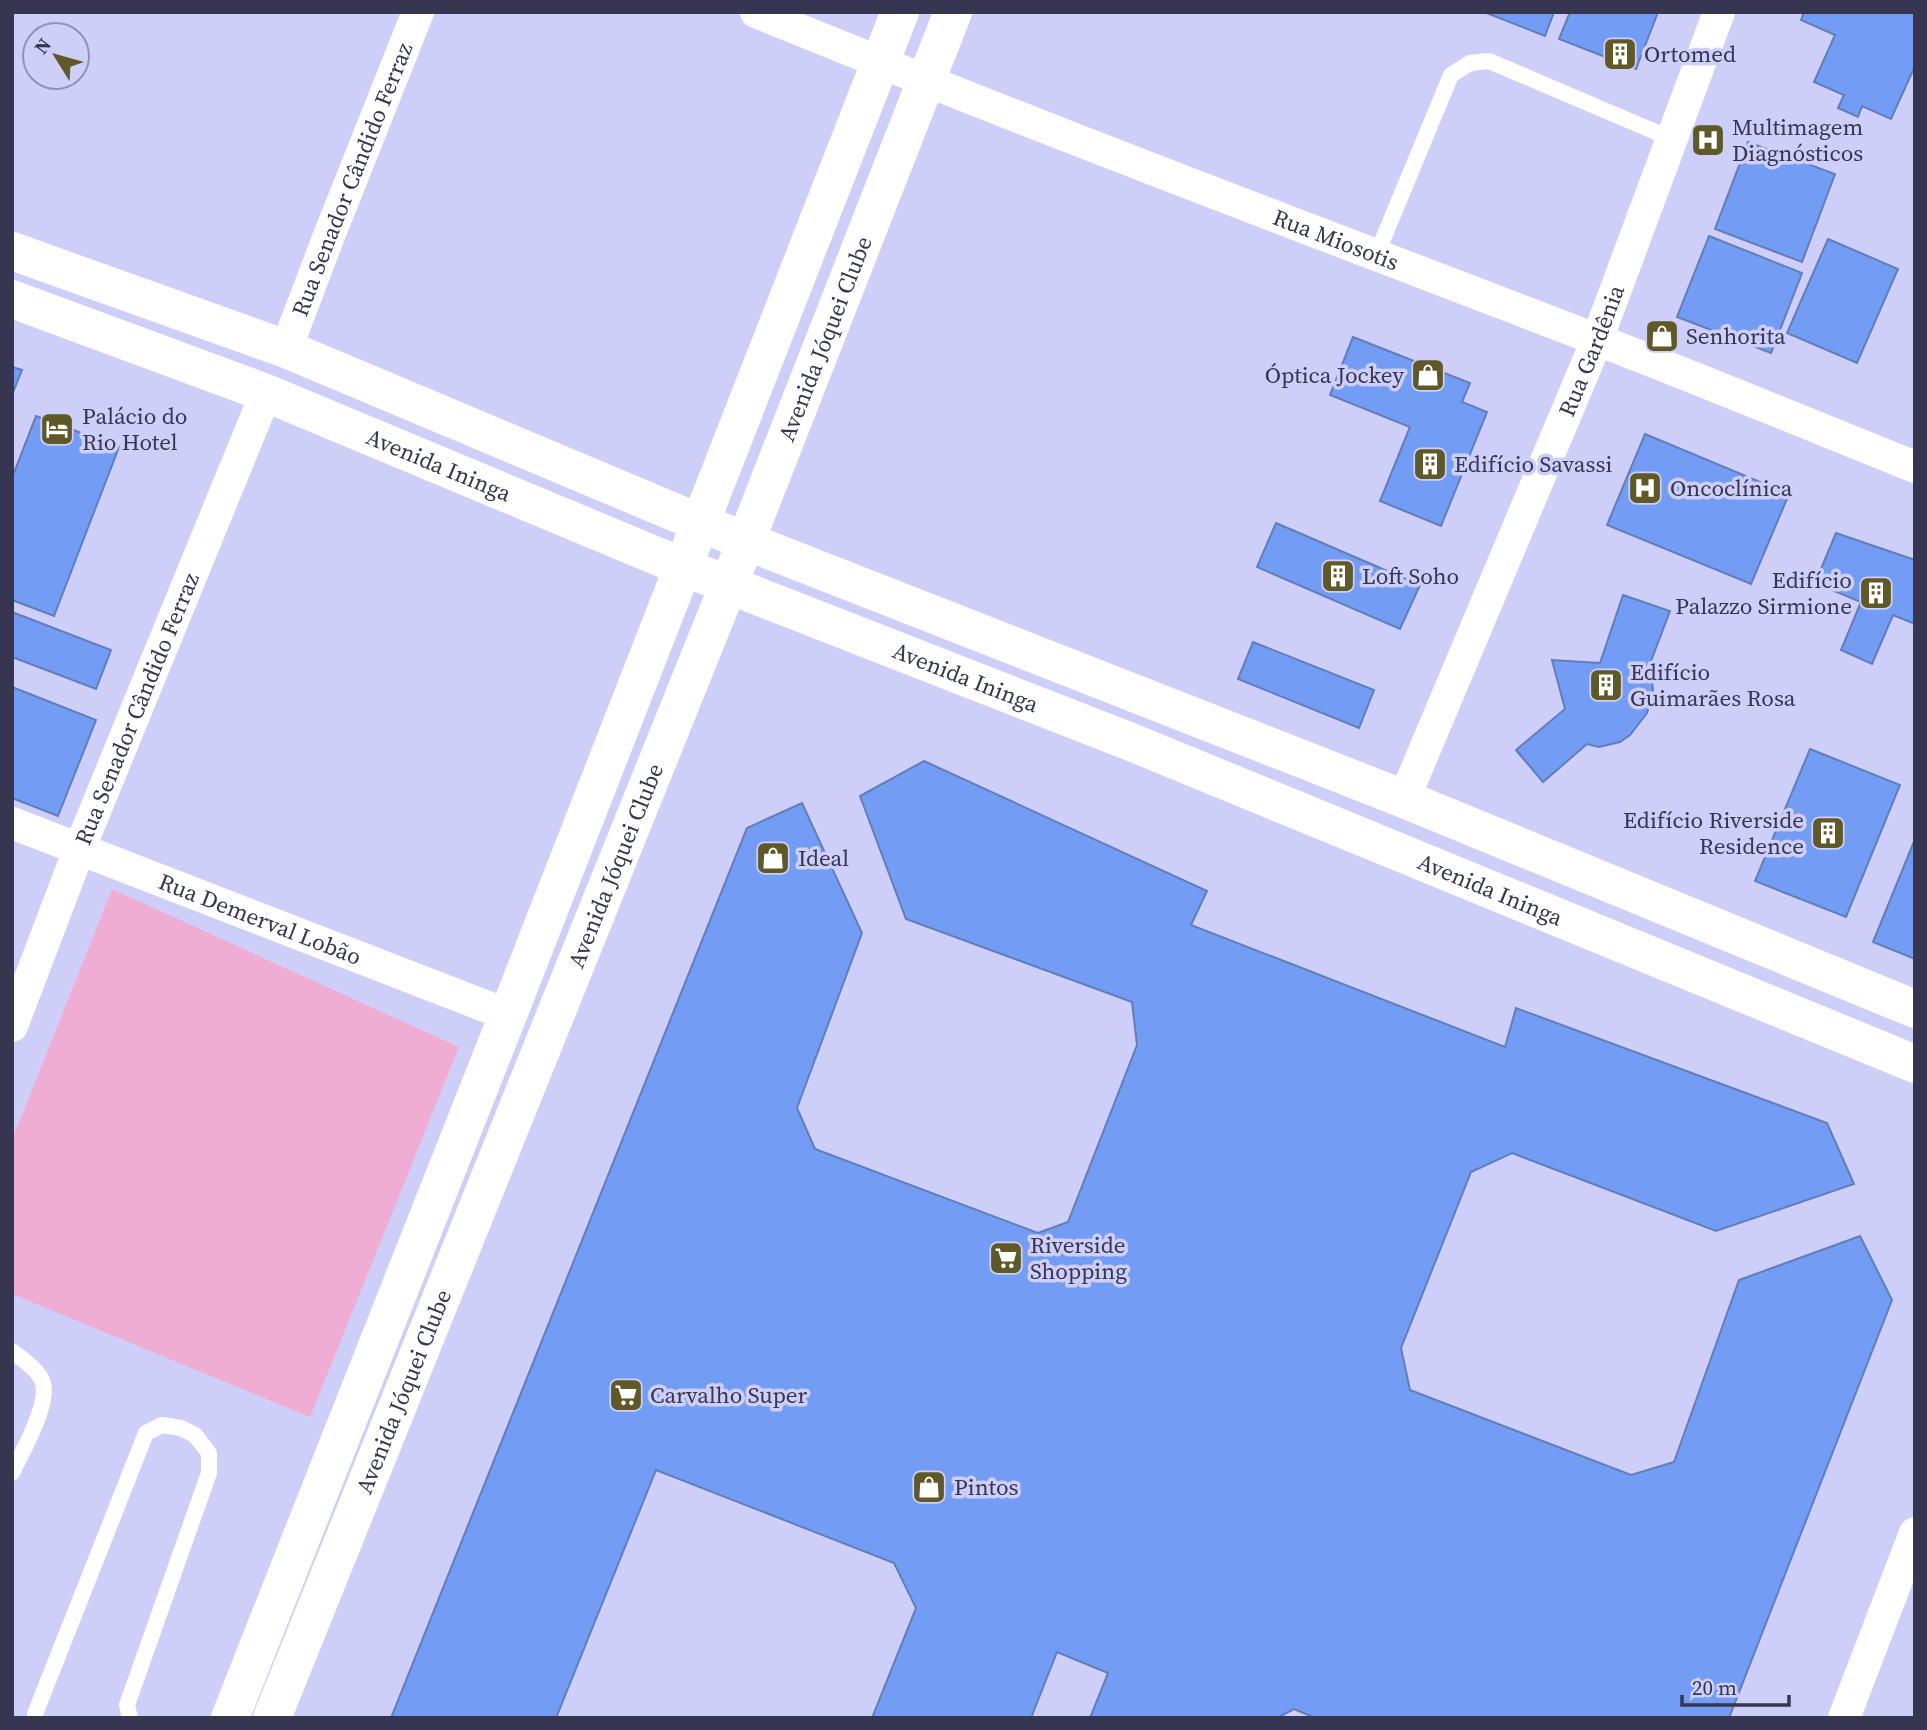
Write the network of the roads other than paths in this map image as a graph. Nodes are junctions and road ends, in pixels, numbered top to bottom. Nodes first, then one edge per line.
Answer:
1 (418, 12) edge
2 (756, 12) edge
3 (900, 12) edge
4 (953, 12) edge
5 (1719, 12) edge
6 (880, 63) junction
7 (927, 80) junction
8 (1671, 139) junction
9 (12, 251) edge
10 (1376, 257) junction
11 (12, 299) edge
12 (1597, 340) junction
13 (286, 349) junction
14 (266, 393) junction
15 (1915, 467) edge
16 (700, 523) junction
17 (745, 541) junction
18 (684, 566) junction
19 (729, 584) junction
20 (1404, 799) junction
21 (12, 823) edge
22 (79, 850) junction
23 (1915, 1009) edge
24 (508, 1016) junction
25 (12, 1026) edge
26 (1915, 1064) edge
27 (12, 1351) edge
28 (12, 1473) edge
29 (1915, 1533) edge
30 (35, 1714) dead end
31 (130, 1718) edge
32 (230, 1718) edge
33 (272, 1718) edge
34 (1844, 1718) edge

1 - 13 street, Rua Senador Cândido Ferraz
2 - 6 street, Rua Miosotis
3 - 6 main road, Avenida Jóquei Clube
4 - 7 main road, Avenida Jóquei Clube
5 - 8 street, Rua Gardênia
6 - 7 street, Rua Miosotis
6 - 16 main road, Avenida Jóquei Clube
7 - 10 street, Rua Miosotis
7 - 17 main road, Avenida Jóquei Clube
8 - 10 lane
8 - 12 street, Rua Gardênia
9 - 13 main road, Avenida Ininga
10 - 12 street, Rua Miosotis
11 - 14 main road, Avenida Ininga
12 - 15 street, Rua Miosotis
12 - 20 street, Rua Gardênia
13 - 16 main road, Avenida Ininga
14 - 18 main road, Avenida Ininga
14 - 22 street, Rua Senador Cândido Ferraz
16 - 17 main road, Avenida Ininga
16 - 18 main road, Avenida Jóquei Clube
17 - 19 main road, Avenida Jóquei Clube
17 - 20 main road, Avenida Ininga
18 - 19 main road, Avenida Ininga
18 - 24 main road, Avenida Jóquei Clube
19 - 26 main road, Avenida Ininga
19 - 33 main road, Avenida Jóquei Clube
20 - 23 main road, Avenida Ininga
21 - 22 street, Rua Demerval Lobão
22 - 24 street, Rua Demerval Lobão
22 - 25 street, Rua Senador Cândido Ferraz
24 - 32 main road, Avenida Jóquei Clube
27 - 28 lane
29 - 34 street
30 - 31 lane

